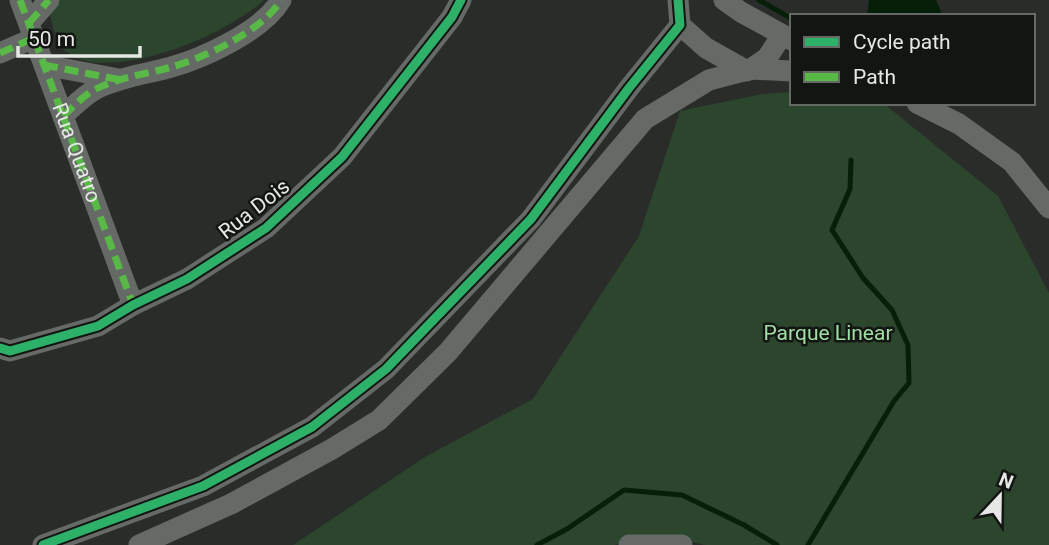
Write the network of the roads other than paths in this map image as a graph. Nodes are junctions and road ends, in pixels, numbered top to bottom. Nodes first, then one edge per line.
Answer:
1 (20, 0) edge
2 (49, 0) edge
3 (281, 0) edge
4 (461, 0) edge
5 (678, 0) edge
6 (724, 0) edge
7 (680, 25) junction
8 (32, 31) junction
9 (787, 37) edge
10 (0, 53) edge
11 (44, 65) junction
12 (749, 70) junction
13 (790, 71) edge
14 (124, 80) junction
15 (921, 105) edge
16 (63, 116) junction
17 (1049, 208) edge
18 (132, 305) junction
19 (0, 348) edge
20 (43, 545) edge
21 (139, 545) edge
22 (629, 545) edge
23 (682, 545) edge

1 - 8 street, Rua Quatro
2 - 8 street
3 - 14 street
4 - 18 street, Rua Dois
5 - 7 street
6 - 9 street
7 - 12 street
7 - 20 street
8 - 10 street
8 - 11 street, Rua Quatro
9 - 12 street
11 - 14 street
11 - 16 street, Rua Quatro
12 - 13 street
12 - 21 street
14 - 16 street
15 - 17 street
16 - 18 street, Rua Quatro
18 - 19 street, Rua Dois
22 - 23 street

